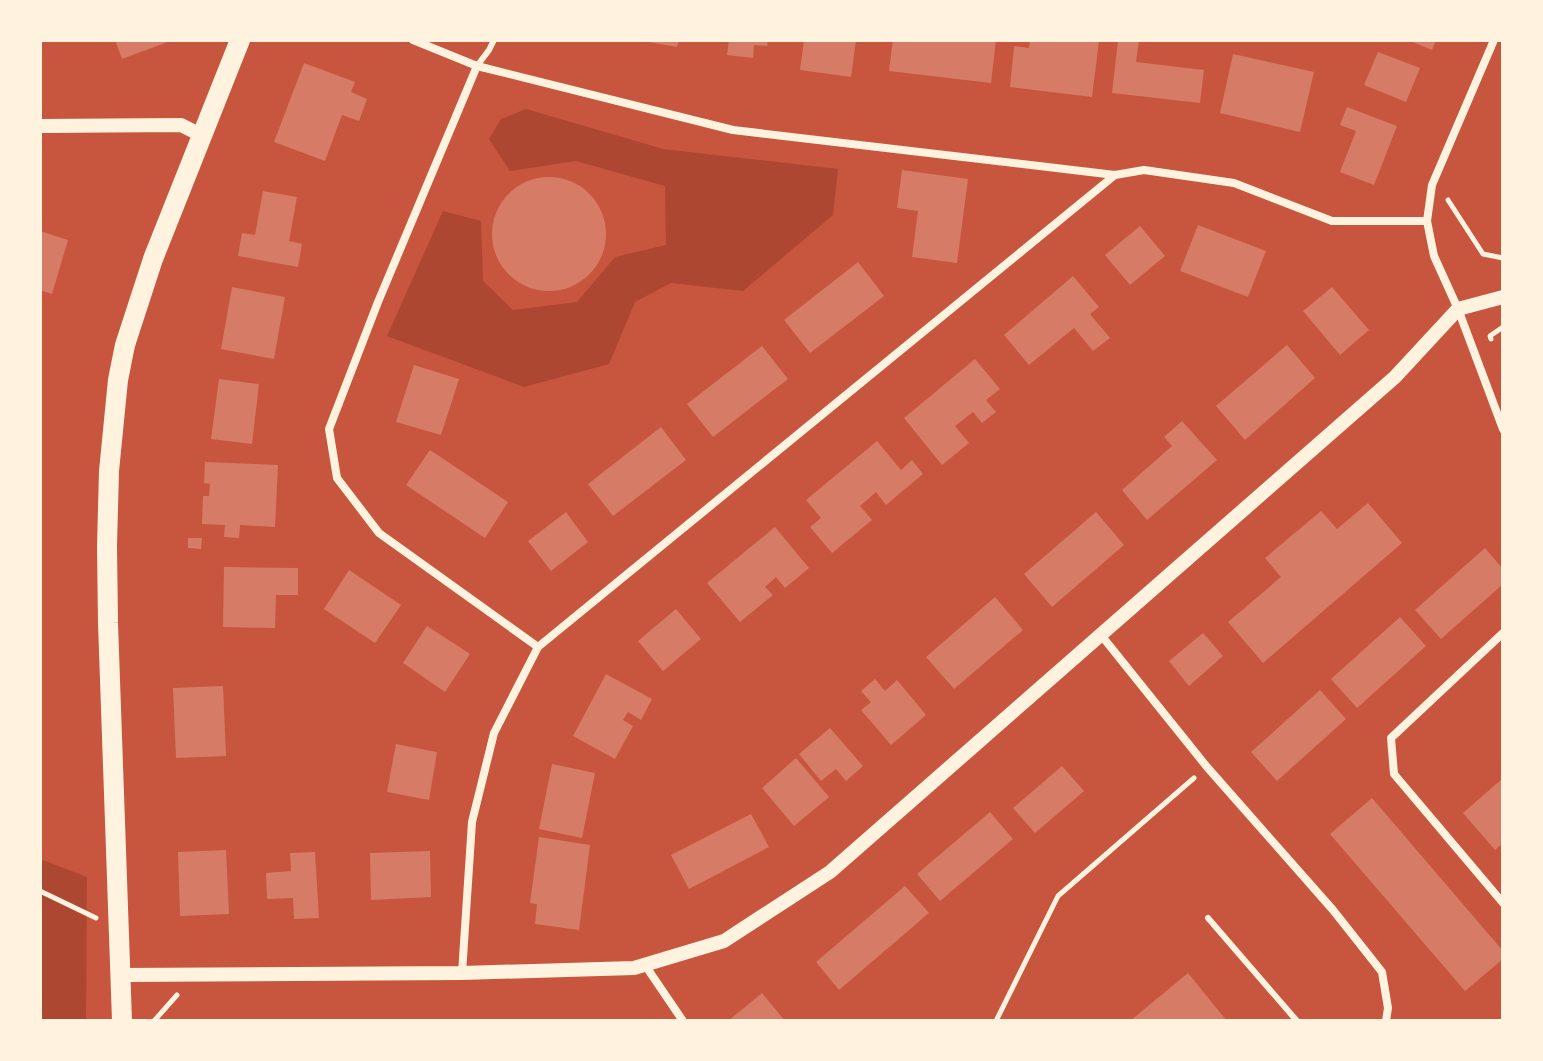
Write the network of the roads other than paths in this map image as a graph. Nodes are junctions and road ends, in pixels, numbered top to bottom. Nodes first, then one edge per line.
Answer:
1 (240, 40) edge
2 (413, 40) edge
3 (494, 40) edge
4 (1494, 40) edge
5 (477, 66) junction
6 (40, 126) edge
7 (201, 135) junction
8 (1115, 175) junction
9 (1427, 221) junction
10 (1503, 297) edge
11 (1458, 309) junction
12 (1503, 429) edge
13 (1503, 633) edge
14 (1101, 635) junction
15 (538, 647) junction
16 (1503, 903) edge
17 (1208, 918) dead end
18 (645, 965) junction
19 (462, 973) junction
20 (120, 975) junction
21 (122, 1021) edge
22 (683, 1021) edge
23 (1297, 1021) edge
24 (1386, 1021) edge

1 - 7 main road
2 - 5 street
3 - 5 lane
4 - 9 street
5 - 8 street
5 - 15 street
6 - 7 street
7 - 20 main road
8 - 9 street
8 - 15 street
9 - 11 street
10 - 11 street
11 - 12 street
11 - 14 street
13 - 16 street
14 - 18 street
14 - 24 street
15 - 19 street
17 - 23 lane
18 - 19 street
18 - 22 street
19 - 20 street
20 - 21 main road

